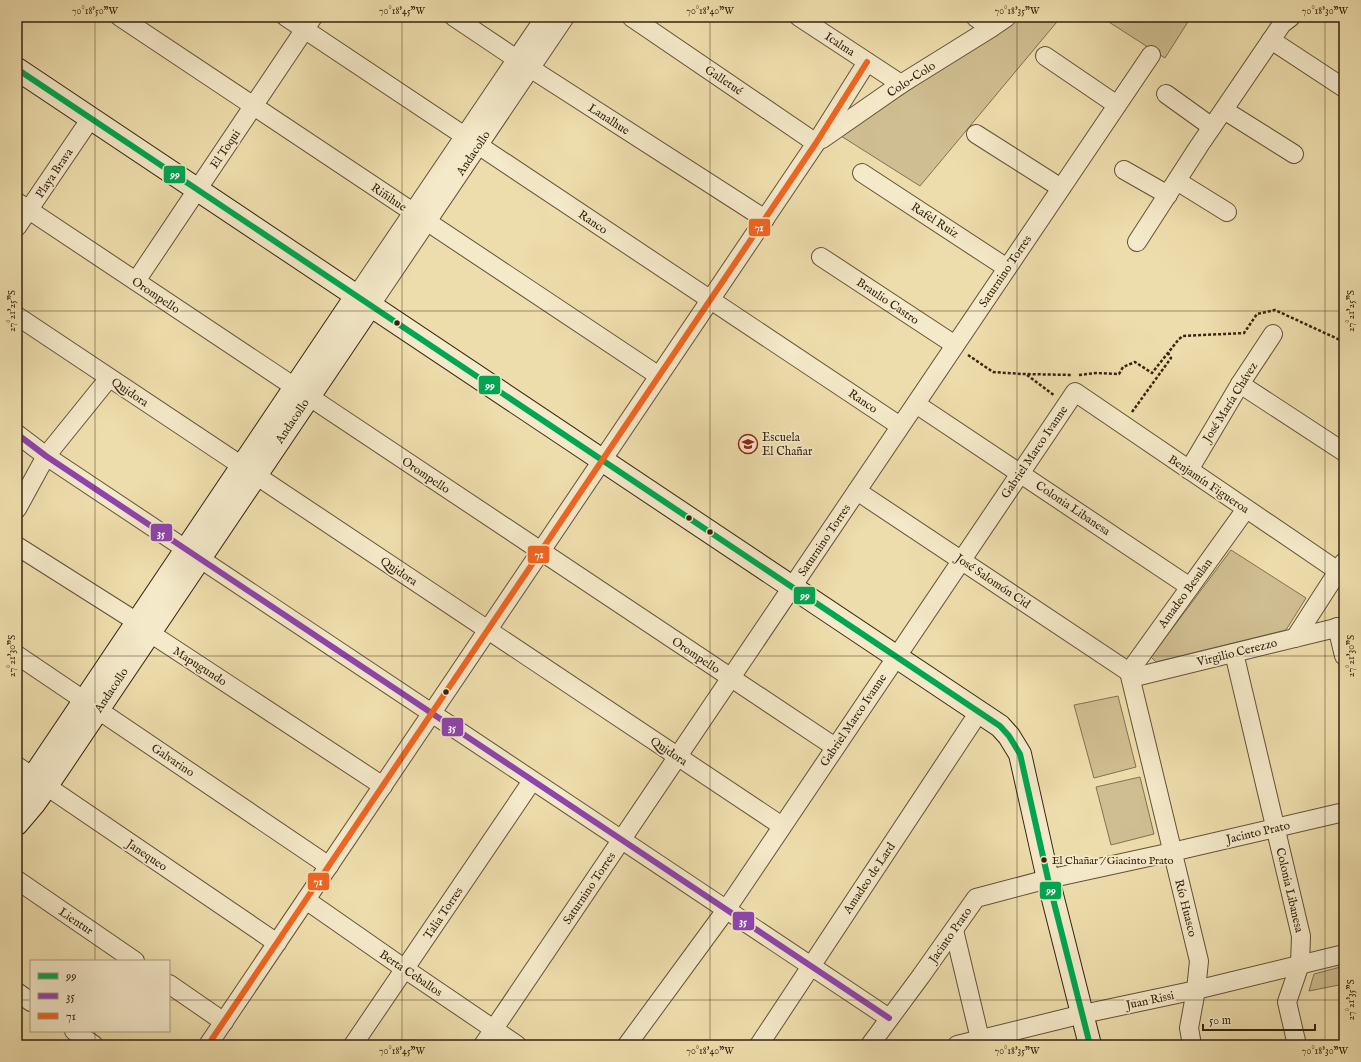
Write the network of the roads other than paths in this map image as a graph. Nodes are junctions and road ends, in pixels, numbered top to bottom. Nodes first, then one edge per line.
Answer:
1 (120, 17) edge
2 (286, 17) edge
3 (454, 17) edge
4 (545, 17) edge
5 (565, 17) edge
6 (631, 17) edge
7 (799, 17) edge
8 (975, 17) edge
9 (1007, 17) edge
10 (1291, 17) edge
11 (309, 23) edge
12 (991, 28) junction
13 (1272, 40) junction
14 (1151, 55) dead end
15 (1045, 56) dead end
16 (867, 62) junction
17 (523, 64) junction
18 (17, 68) edge
19 (901, 84) junction
20 (1344, 88) edge
21 (1166, 94) dead end
22 (1117, 105) junction
23 (254, 106) junction
24 (1224, 110) junction
25 (91, 118) junction
26 (1212, 127) junction
27 (976, 134) dead end
28 (472, 141) junction
29 (816, 143) junction
30 (1294, 154) dead end
31 (1124, 170) dead end
32 (862, 173) dead end
33 (1061, 188) junction
34 (1172, 188) junction
35 (198, 189) junction
36 (23, 206) edge
37 (1226, 212) dead end
38 (420, 217) junction
39 (765, 219) junction
40 (17, 228) edge
41 (1137, 242) dead end
42 (822, 257) dead end
43 (1007, 268) junction
44 (136, 282) junction
45 (364, 300) junction
46 (710, 300) junction
47 (17, 316) edge
48 (1273, 334) dead end
49 (955, 346) junction
50 (659, 376) junction
51 (109, 378) junction
52 (1240, 384) junction
53 (302, 392) junction
54 (1070, 398) joint
55 (916, 404) junction
56 (900, 426) junction
57 (17, 434) edge
58 (1344, 452) edge
59 (46, 456) junction
60 (602, 460) junction
61 (1189, 470) junction
62 (249, 471) junction
63 (1020, 473) junction
64 (857, 491) junction
65 (17, 509) edge
66 (1246, 509) junction
67 (17, 546) edge
68 (541, 551) junction
69 (193, 554) junction
70 (961, 560) junction
71 (1342, 567) edge
72 (1190, 586) junction
73 (792, 587) junction
74 (1340, 627) edge
75 (143, 628) junction
76 (488, 630) junction
77 (1295, 638) junction
78 (1234, 652) junction
79 (17, 655) edge
80 (897, 656) junction
81 (1344, 656) edge
82 (1130, 675) junction
83 (731, 678) junction
84 (91, 705) junction
85 (979, 712) junction
86 (432, 714) junction
87 (835, 748) junction
88 (678, 757) junction
89 (32, 777) edge
90 (532, 781) junction
91 (383, 786) junction
92 (17, 811) edge
93 (1344, 812) edge
94 (17, 824) edge
95 (782, 826) junction
96 (1276, 828) junction
97 (622, 840) junction
98 (1172, 852) junction
99 (329, 866) junction
100 (1048, 879) junction
101 (17, 880) edge
102 (306, 900) junction
103 (726, 910) junction
104 (954, 930) junction
105 (277, 943) junction
106 (1344, 954) edge
107 (134, 960) edge
108 (1300, 964) junction
109 (811, 966) junction
110 (405, 969) junction
111 (170, 985) edge
112 (1196, 990) junction
113 (17, 992) edge
114 (30, 1001) edge
115 (1083, 1014) junction
116 (889, 1018) junction
117 (224, 1022) junction
118 (494, 1029) junction
119 (75, 1032) edge
120 (980, 1039) junction
121 (94, 1045) edge
122 (208, 1045) edge
123 (353, 1045) edge
124 (483, 1045) edge
125 (517, 1045) edge
126 (627, 1045) edge
127 (758, 1045) edge
128 (870, 1045) edge
129 (957, 1045) edge
130 (1090, 1045) edge
131 (1192, 1045) edge
132 (1297, 1045) edge

1 - 23 street, Riñihue
2 - 11 street, Ranco
3 - 17 street, Lanalhue
4 - 17 street, Andacollo
5 - 17 street, Andacollo
6 - 29 street, Galletué
7 - 16 street, Icalma
8 - 12 street
9 - 12 street, Colo-Colo
10 - 13 street
11 - 23 street, El Toqui
11 - 28 street, Ranco
12 - 19 street, Colo-Colo
13 - 20 street
13 - 24 street
14 - 22 street, Saturnino Torres
15 - 22 street
16 - 19 street, Icalma
16 - 29 street, Colo-Colo
17 - 28 street, Andacollo
17 - 39 street, Lanalhue
18 - 25 street
19 - 29 street, Colo-Colo
21 - 26 street
22 - 33 street, Saturnino Torres
23 - 35 street, El Toqui
23 - 38 street, Riñihue
24 - 26 street
24 - 30 street
25 - 35 street
25 - 36 street, Playa Brava
26 - 34 street
27 - 33 street
28 - 38 street, Andacollo
28 - 46 street, Ranco
29 - 39 street, Colo-Colo
31 - 34 street
32 - 43 street, Rafel Ruiz
33 - 43 street, Saturnino Torres
34 - 37 street
34 - 41 street
35 - 44 street, El Toqui
35 - 45 street
36 - 40 street, Playa Brava
36 - 44 street, Orompello
38 - 45 street, Andacollo
38 - 50 street, Riñihue
39 - 46 street, Colo-Colo
42 - 49 street, Braulio Castro
43 - 49 street, Saturnino Torres
44 - 53 street, Orompello
45 - 53 street, Andacollo
45 - 60 street
46 - 50 street, Colo-Colo
46 - 56 street, Ranco
47 - 51 street, Quidora
48 - 52 street, José María Chávez
49 - 55 street, Saturnino Torres
50 - 60 street, Colo-Colo
51 - 59 street
51 - 62 street, Quidora
52 - 58 street
52 - 61 street, José María Chávez
53 - 62 street, Andacollo
53 - 68 street, Orompello
54 - 61 street, Benjamín Figueroa
54 - 63 street, Gabriel Marco Ivanne
55 - 56 street, Saturnino Torres
55 - 63 street, Colonia Libanesa
56 - 64 street, Saturnino Torres
57 - 59 street
59 - 65 street
59 - 69 street
60 - 68 street, Colo-Colo
60 - 73 street
61 - 66 street, Benjamín Figueroa
62 - 69 street, Andacollo
62 - 76 street, Quidora
63 - 70 street, Gabriel Marco Ivanne
63 - 72 street, Colonia Libanesa
64 - 70 street, José Salomón Cid
64 - 73 street, Saturnino Torres
66 - 71 street, Benjamín Figueroa
66 - 72 street, Amadeo Besulan
67 - 75 street, Mapugundo
68 - 76 street, Colo-Colo
68 - 83 street, Orompello
69 - 75 street, Andacollo
69 - 86 street
70 - 80 street, Gabriel Marco Ivanne
70 - 82 street, José Salomón Cid
71 - 77 street
72 - 82 street, Amadeo Besulan
73 - 80 street
73 - 83 street, Saturnino Torres
74 - 77 street, Virgilio Cerezzo
74 - 81 street
75 - 84 street, Andacollo
75 - 91 street, Mapugundo
76 - 86 street, Colo-Colo
76 - 88 street, Quidora
77 - 78 street, Virgilio Cerezzo
78 - 82 street, Virgilio Cerezzo
78 - 96 street, Colonia Libanesa
79 - 84 street, Galvarino
80 - 85 street
80 - 87 street, Gabriel Marco Ivanne
82 - 98 street, Río Huasco
83 - 87 street, Orompello
83 - 88 street, Saturnino Torres
84 - 89 street, Andacollo
84 - 99 street, Galvarino
85 - 100 street
85 - 109 street, Amadeo de Lard
86 - 90 street
86 - 91 street, Colo-Colo
87 - 95 street, Gabriel Marco Ivanne
88 - 95 street, Quidora
88 - 97 street, Saturnino Torres
89 - 92 street, Andacollo
89 - 94 street, Andacollo
89 - 105 street, Janequeo
90 - 97 street
90 - 110 street, Talia Torres
91 - 99 street, Colo-Colo
93 - 96 street, Jacinto Prato
95 - 103 street, Gabriel Marco Ivanne
96 - 98 street, Jacinto Prato
96 - 108 street, Colonia Libanesa
97 - 103 street
97 - 118 street, Saturnino Torres
98 - 100 street, Jacinto Prato
98 - 112 street, Río Huasco
99 - 102 street, Colo-Colo
100 - 104 street, Jacinto Prato
100 - 115 street
101 - 107 street, Lientur
102 - 105 street, Colo-Colo
102 - 110 street, Berta Ceballos
103 - 109 street
103 - 126 street, Gabriel Marco Ivanne
104 - 116 street, Jacinto Prato
104 - 120 street
105 - 117 street, Colo-Colo
106 - 108 street, Juan Rissi
108 - 112 street, Juan Rissi
108 - 132 street, Colonia Libanesa
109 - 116 street
109 - 127 street, Amadeo de Lard
110 - 118 street, Berta Ceballos
110 - 123 street, Talia Torres
111 - 117 street
112 - 115 street, Juan Rissi
112 - 131 street, Río Huasco
113 - 114 street
115 - 120 street, Juan Rissi
115 - 130 street
116 - 128 street, Jacinto Prato
117 - 122 street, Colo-Colo
118 - 124 street, Saturnino Torres
118 - 125 street, Berta Ceballos
119 - 121 street
120 - 129 street, Juan Rissi

